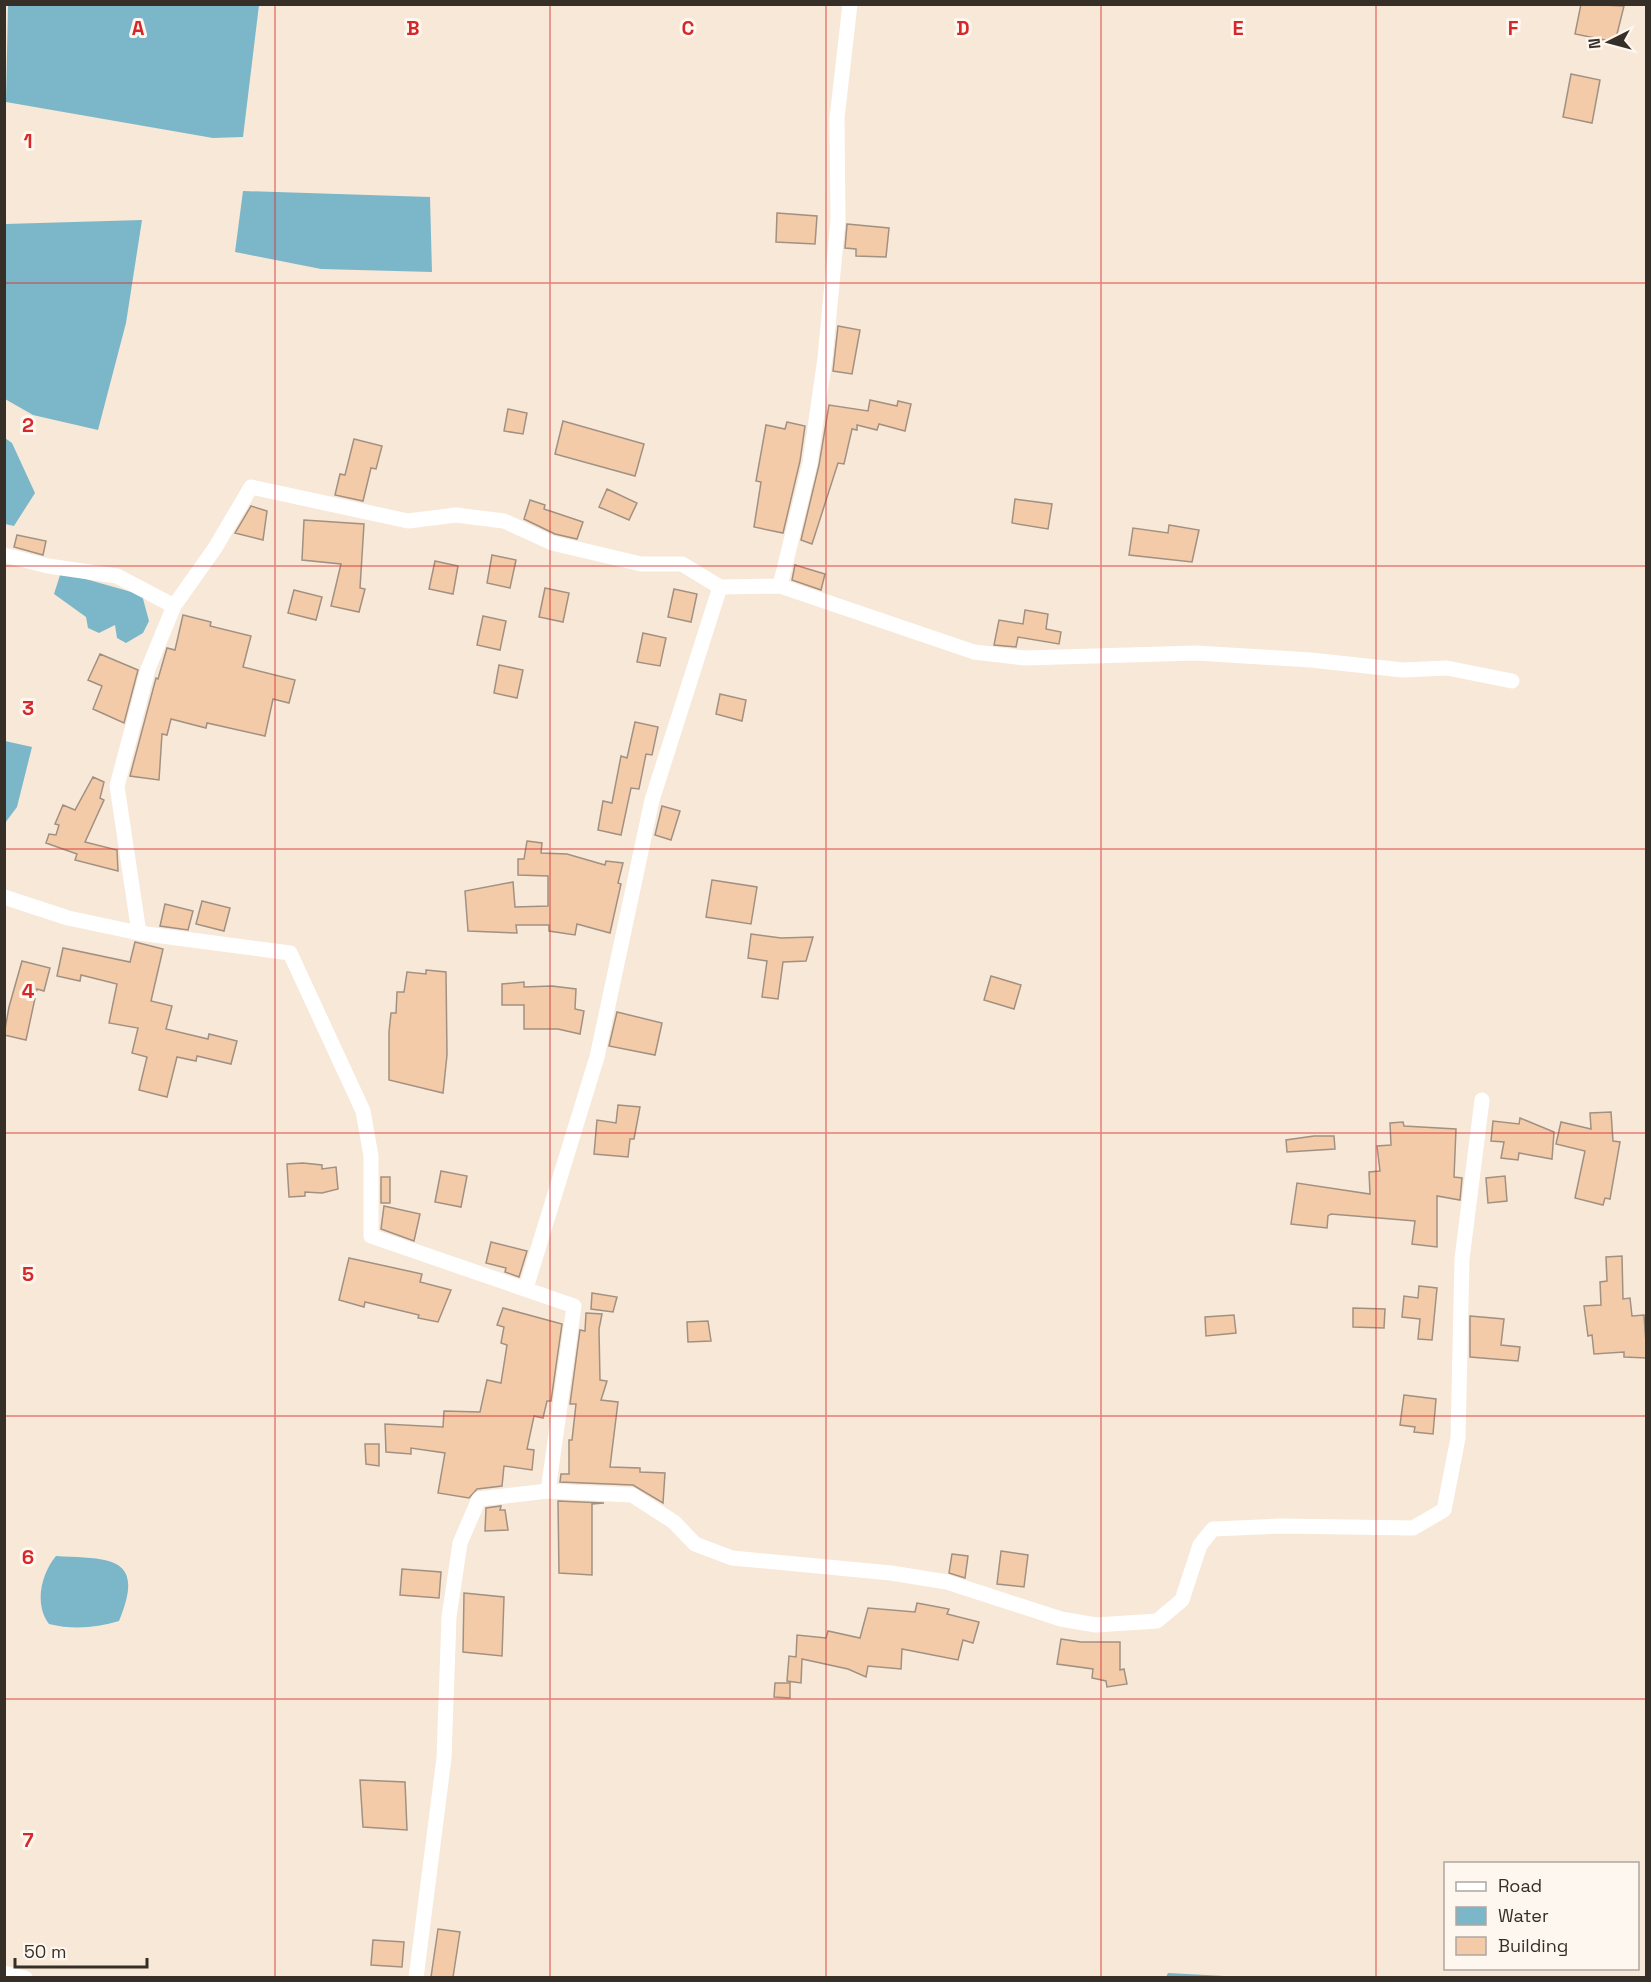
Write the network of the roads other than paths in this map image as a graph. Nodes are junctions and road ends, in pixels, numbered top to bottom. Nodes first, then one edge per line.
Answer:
1 (850, 4) edge
2 (4, 555) edge
3 (780, 586) junction
4 (720, 587) junction
5 (174, 606) junction
6 (1512, 681) dead end
7 (4, 897) edge
8 (139, 933) junction
9 (1482, 1100) dead end
10 (526, 1288) junction
11 (548, 1491) junction
12 (4, 1972) edge
13 (25, 1977) edge
14 (416, 1977) edge

1 - 3 street
2 - 5 street
3 - 4 street
3 - 6 street
4 - 5 street
4 - 10 street
5 - 8 street
7 - 8 street
8 - 10 street
9 - 11 street
10 - 11 street
11 - 14 street
12 - 13 street

